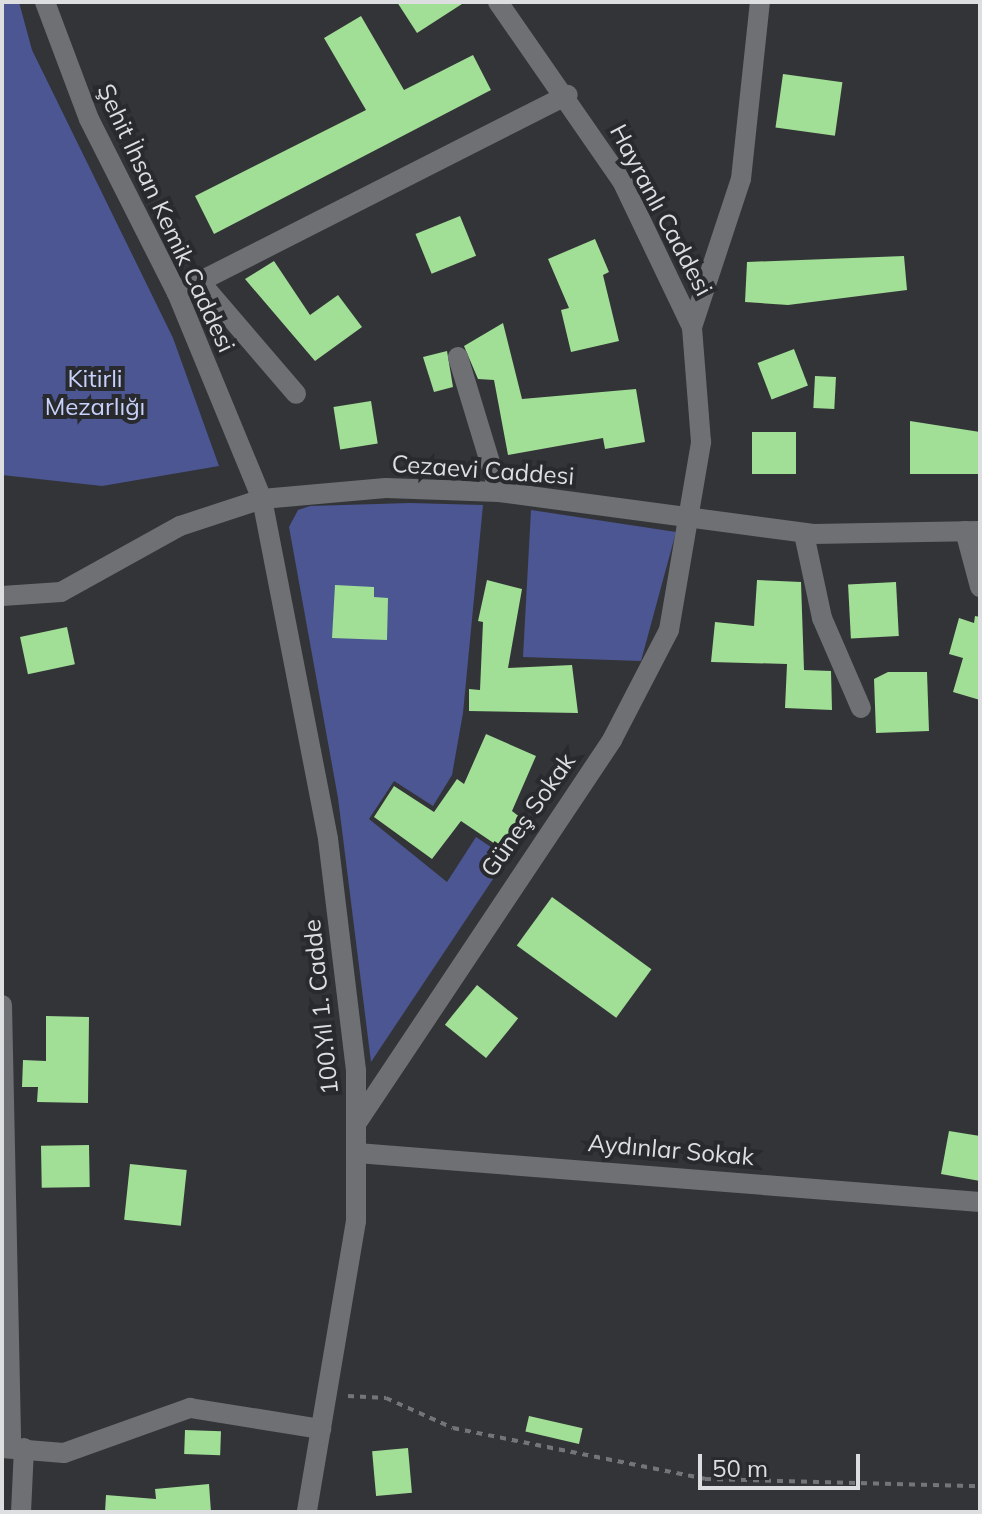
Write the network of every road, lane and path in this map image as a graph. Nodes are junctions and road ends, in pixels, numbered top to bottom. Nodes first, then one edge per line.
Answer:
1 (45, 2) edge
2 (498, 2) edge
3 (760, 2) edge
4 (568, 95) junction
5 (201, 283) junction
6 (177, 293) junction
7 (692, 327) junction
8 (458, 357) dead end
9 (296, 394) dead end
10 (499, 492) junction
11 (262, 499) junction
12 (694, 518) junction
13 (973, 531) edge
14 (804, 534) junction
15 (980, 587) edge
16 (2, 596) edge
17 (861, 708) dead end
18 (2, 1005) edge
19 (358, 1121) junction
20 (357, 1153) junction
21 (5, 1174) edge
22 (980, 1202) edge
23 (326, 1399) junction
24 (321, 1429) junction
25 (12, 1448) edge
26 (980, 1486) edge
27 (21, 1512) edge
28 (307, 1512) edge

1 - 6 street, Şehit İhsan Kemik Caddesi
2 - 4 street, Hayranlı Caddesi
3 - 7 street
4 - 5 street
4 - 7 street, Hayranlı Caddesi
5 - 6 street
5 - 9 street
6 - 11 street, Şehit İhsan Kemik Caddesi
7 - 12 street, Güneş Sokak
8 - 10 street
10 - 11 street, Cezaevi Caddesi
10 - 12 street, Cezaevi Caddesi
11 - 16 street, Cezaevi Caddesi
11 - 19 street, 100.Yıl 1. Cadde
12 - 14 street, Cezaevi Caddesi
12 - 19 street, Güneş Sokak
13 - 14 street, Cezaevi Caddesi
13 - 15 street
14 - 17 street
18 - 21 street
19 - 20 street, 100.Yıl 1. Cadde
20 - 22 street, Aydınlar Sokak
20 - 23 street, 100.Yıl 1. Cadde
21 - 25 street
23 - 24 street, 100.Yıl 1. Cadde
23 - 26 path
24 - 25 street
24 - 28 street, 100.Yıl 1. Cadde
25 - 27 street

